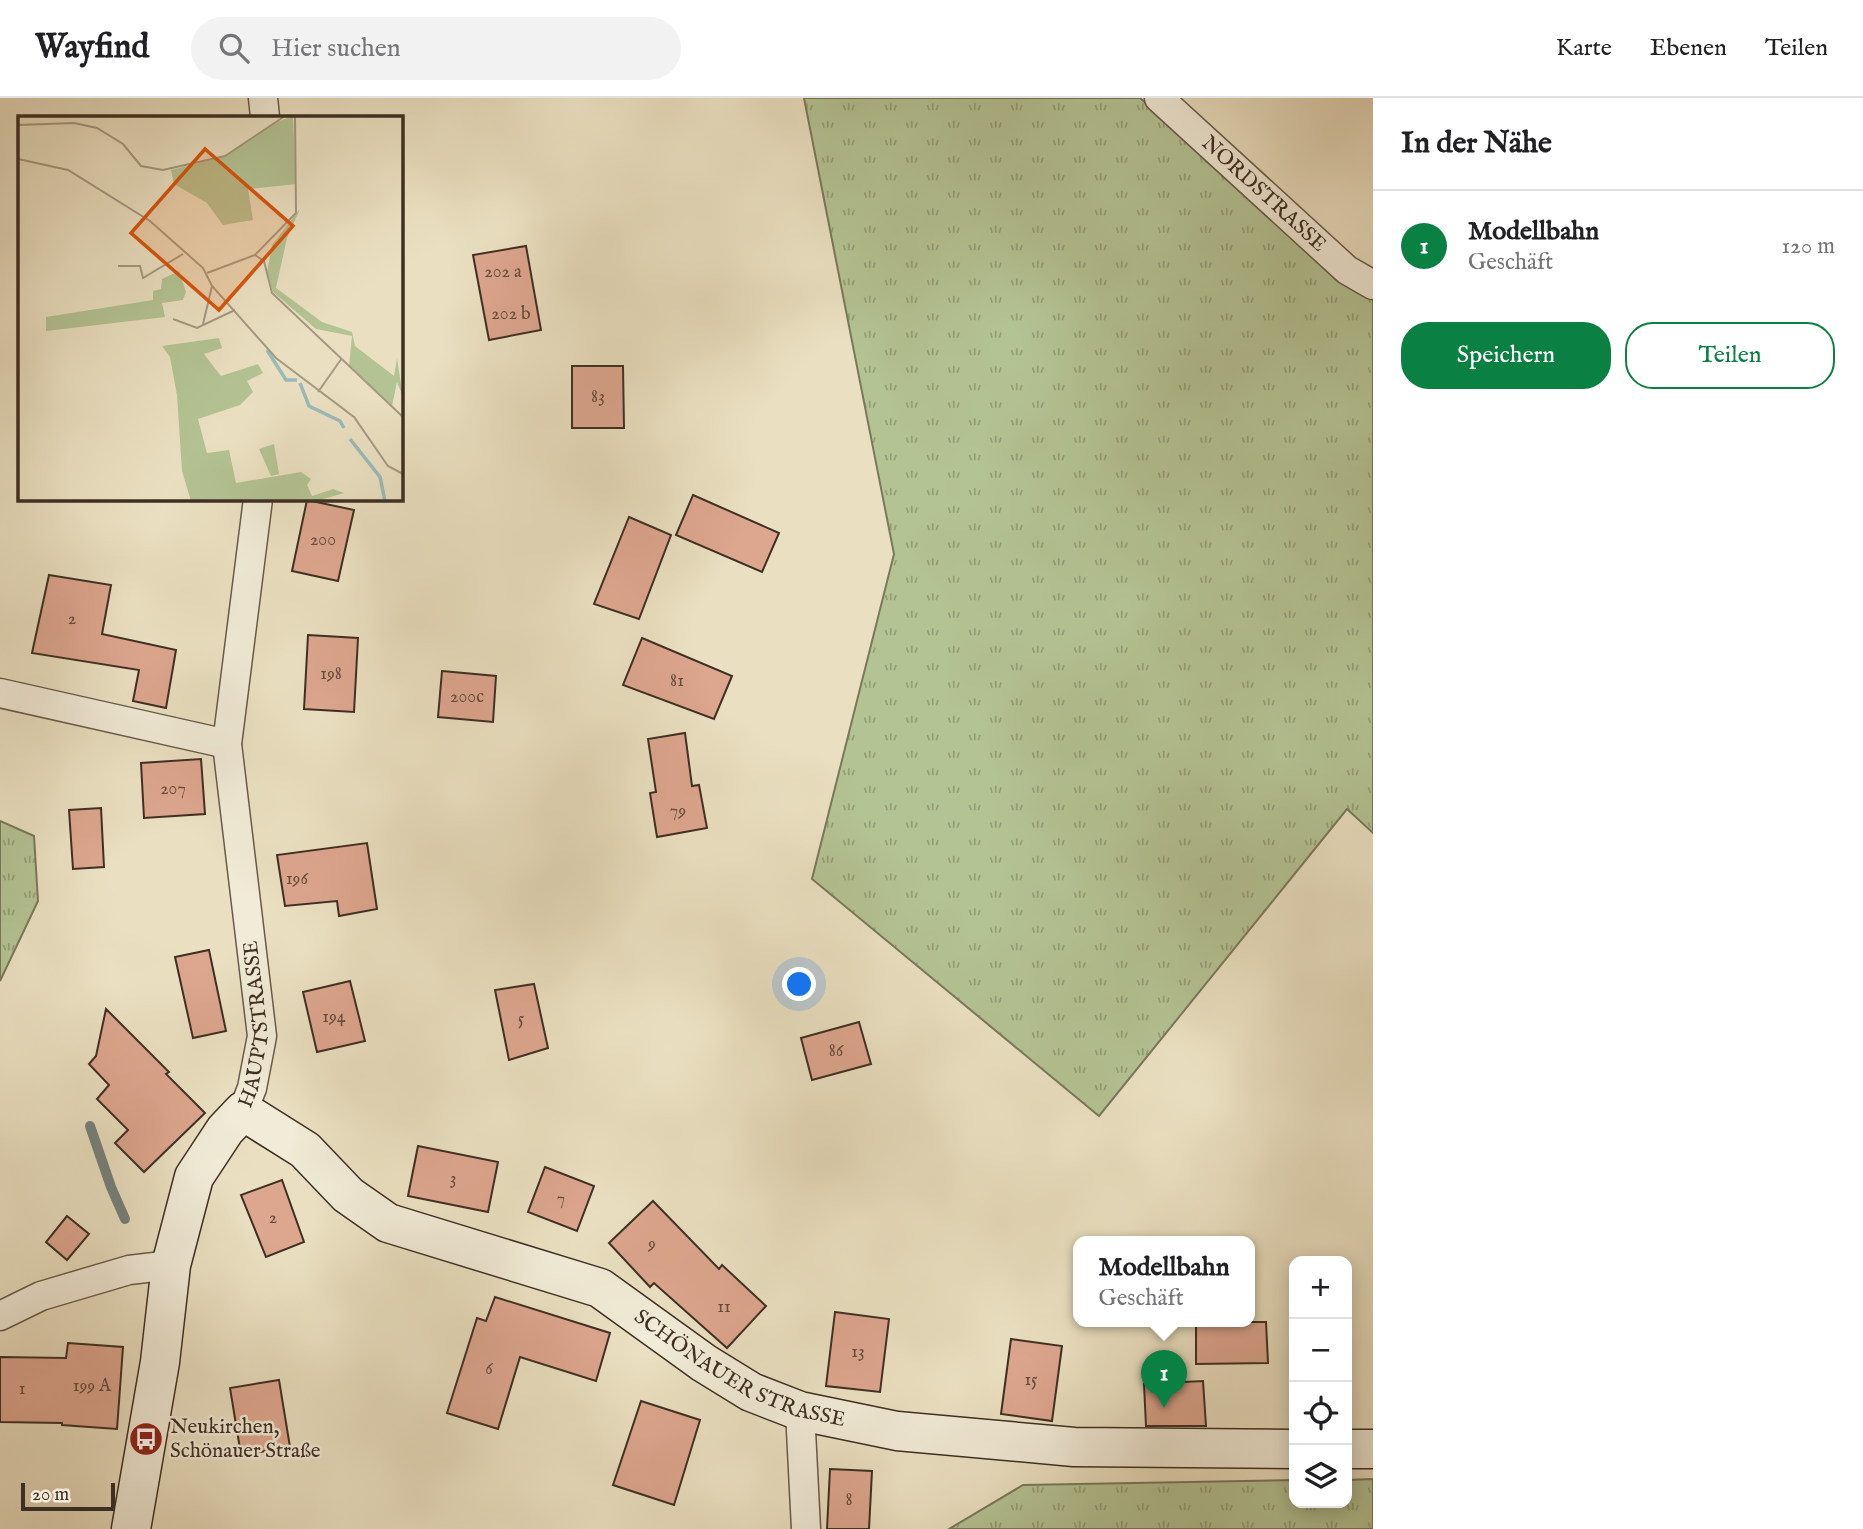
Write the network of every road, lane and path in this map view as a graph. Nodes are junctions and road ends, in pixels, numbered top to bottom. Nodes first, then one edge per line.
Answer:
1 (263, 98) edge
2 (1158, 98) edge
3 (265, 116) edge
4 (1373, 285) edge
5 (258, 500) edge
6 (0, 693) edge
7 (227, 744) junction
8 (243, 1111) junction
9 (171, 1265) junction
10 (0, 1316) edge
11 (800, 1411) junction
12 (1289, 1449) edge
13 (1352, 1449) edge
14 (1373, 1449) edge
15 (131, 1529) edge
16 (806, 1529) edge

1 - 3 street
2 - 4 street, NORDSTRASSE
5 - 7 street, HAUPTSTRASSE
6 - 7 street
7 - 8 street, HAUPTSTRASSE
8 - 9 street, HAUPTSTRASSE
8 - 11 street, SCHÖNAUER STRASSE
9 - 10 street
9 - 15 street, HAUPTSTRASSE
11 - 12 street, SCHÖNAUER STRASSE
11 - 16 street
13 - 14 street

